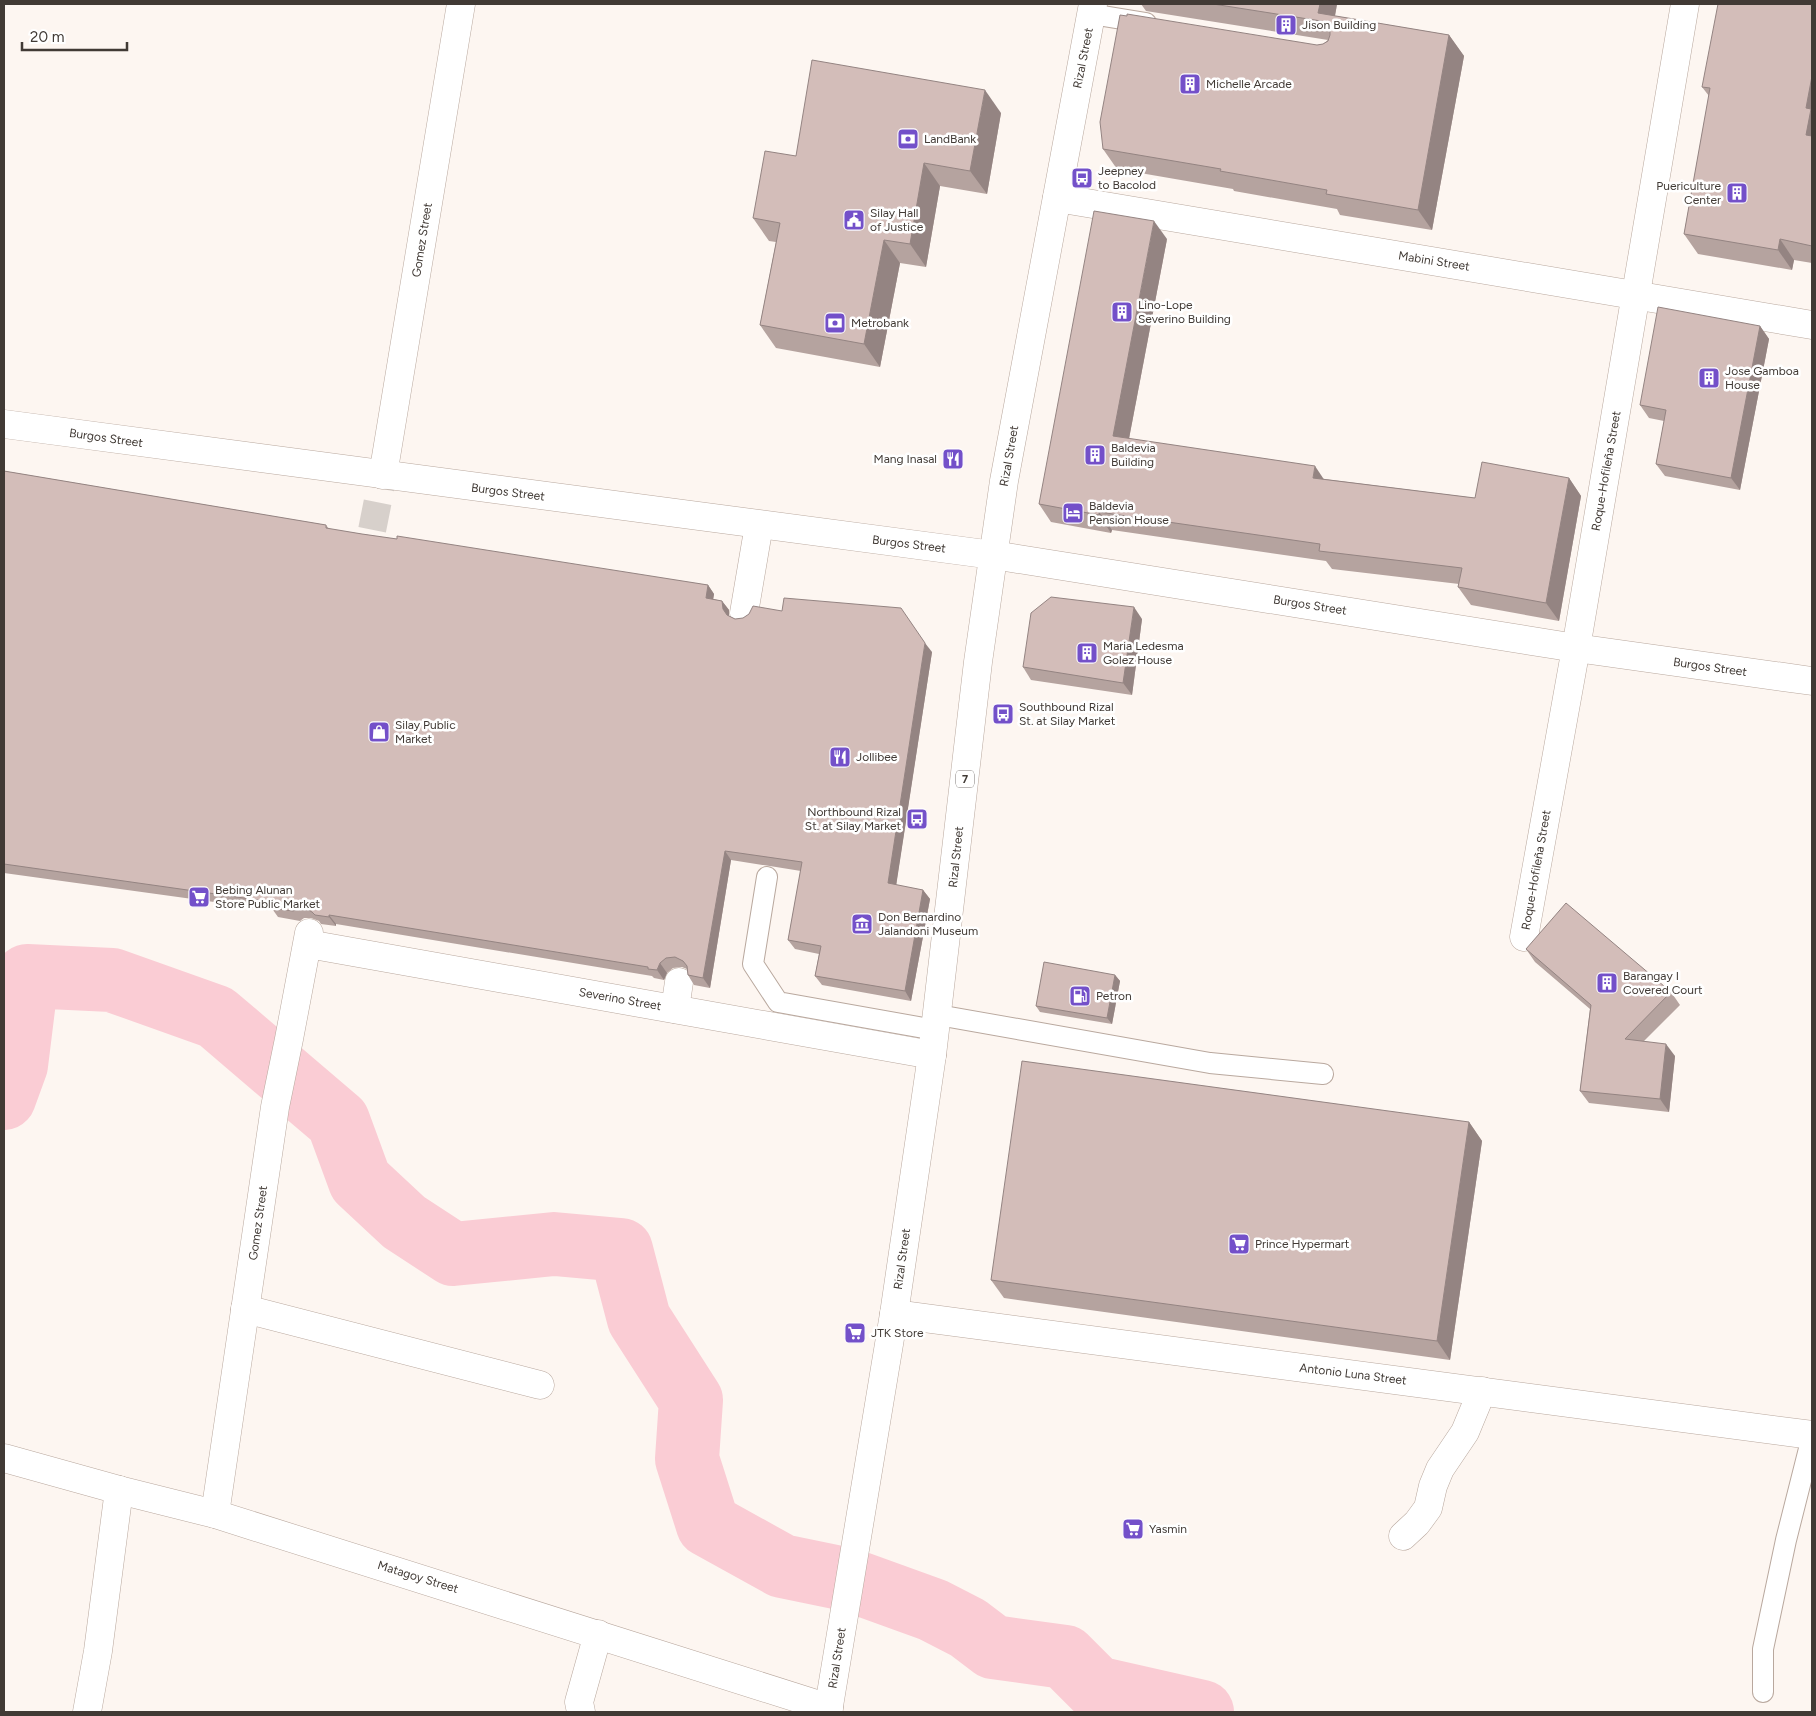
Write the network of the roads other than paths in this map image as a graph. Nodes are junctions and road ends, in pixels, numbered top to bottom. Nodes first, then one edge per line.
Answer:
1 (461, 4) edge
2 (1685, 4) edge
3 (1092, 9) edge
4 (1169, 26) edge
5 (1056, 198) junction
6 (1636, 295) junction
7 (1812, 325) edge
8 (4, 424) edge
9 (383, 476) junction
10 (759, 525) junction
11 (993, 555) junction
12 (744, 613) dead end
13 (1576, 648) junction
14 (1812, 681) edge
15 (767, 877) dead end
16 (1524, 937) dead end
17 (308, 938) joint
18 (679, 982) dead end
19 (675, 1009) junction
20 (935, 1033) junction
21 (1323, 1074) dead end
22 (245, 1309) junction
23 (894, 1314) junction
24 (540, 1385) dead end
25 (1482, 1391) junction
26 (1812, 1436) edge
27 (4, 1458) edge
28 (119, 1490) junction
29 (215, 1514) junction
30 (1403, 1536) dead end
31 (598, 1634) junction
32 (1763, 1692) dead end
33 (829, 1710) edge
34 (87, 1712) edge
35 (581, 1712) edge

1 - 9 street, Gomez Street
2 - 6 street, Roque-Hofileña Street
3 - 4 lane
3 - 5 street, Rizal Street / 7
5 - 6 street, Mabini Street
5 - 11 street, Rizal Street / 7
6 - 7 street, Mabini Street
6 - 13 street, Roque-Hofileña Street
8 - 9 street, Burgos Street
9 - 10 street, Burgos Street
10 - 11 street, Burgos Street
10 - 12 street
11 - 13 street, Burgos Street
11 - 20 street, Rizal Street / 7
13 - 14 street, Burgos Street
13 - 16 street, Roque-Hofileña Street
15 - 20 lane
17 - 19 street, Severino Street
17 - 22 street, Gomez Street
18 - 19 street
19 - 20 street, Severino Street
20 - 21 lane
20 - 23 street, Rizal Street / 7
22 - 24 street
22 - 29 street, Gomez Street
23 - 25 street, Antonio Luna Street
23 - 33 street, Rizal Street / 7
25 - 26 street, Antonio Luna Street
25 - 30 street
26 - 32 lane
27 - 28 street, Matagoy Street
28 - 29 street, Matagoy Street
28 - 34 street
29 - 31 street, Matagoy Street
31 - 33 street, Matagoy Street
31 - 35 street

